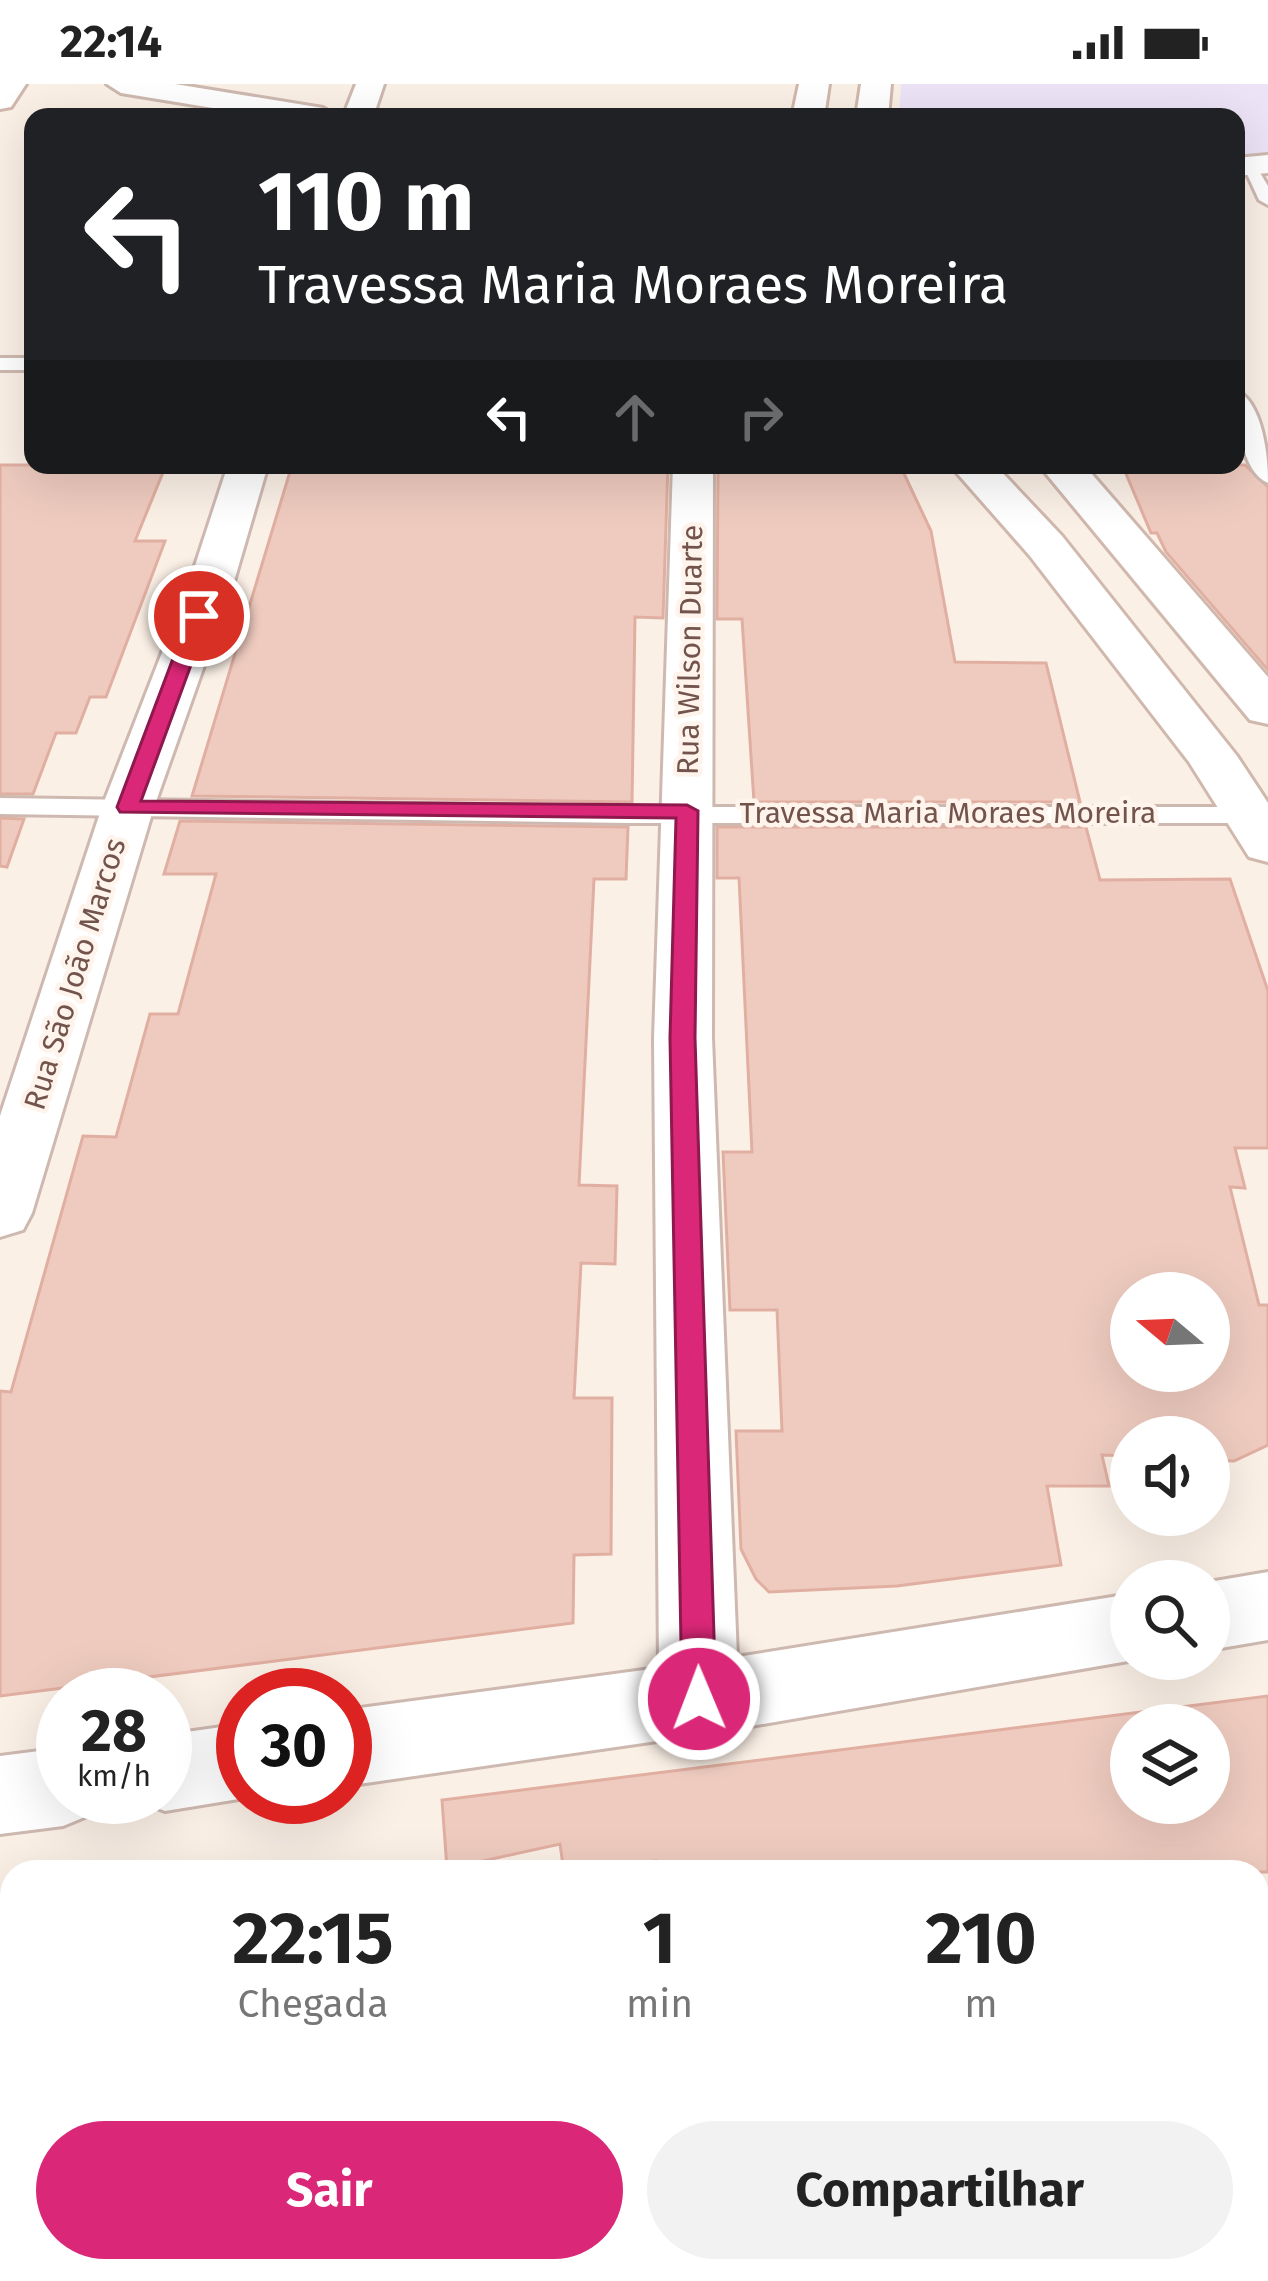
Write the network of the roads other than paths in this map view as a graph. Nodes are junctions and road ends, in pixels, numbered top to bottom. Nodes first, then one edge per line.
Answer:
1 (11, 84) edge
2 (121, 84) edge
3 (0, 100) edge
4 (268, 108) edge
5 (1251, 165) edge
6 (1268, 200) edge
7 (1259, 436) edge
8 (245, 474) edge
9 (693, 474) edge
10 (979, 474) edge
11 (1068, 474) edge
12 (1268, 477) edge
13 (1268, 709) edge
14 (0, 806) edge
15 (128, 807) junction
16 (687, 811) junction
17 (1258, 830) edge
18 (0, 1213) edge
19 (1268, 1606) edge
20 (1230, 1612) edge
21 (1110, 1631) edge
22 (699, 1699) junction
23 (372, 1744) edge
24 (36, 1791) edge
25 (0, 1796) edge

1 - 3 main road
2 - 4 street
5 - 6 lane
7 - 12 lane
8 - 15 street, Rua São João Marcos
9 - 16 street, Rua Wilson Duarte
10 - 17 main road
11 - 13 main road
14 - 15 lane, Travessa Maria Moraes Moreira
15 - 16 lane, Travessa Maria Moraes Moreira
15 - 18 street, Rua São João Marcos
16 - 17 lane, Travessa Maria Moraes Moreira
16 - 22 street, Rua Wilson Duarte
19 - 20 street
21 - 22 street
22 - 23 street
24 - 25 street

